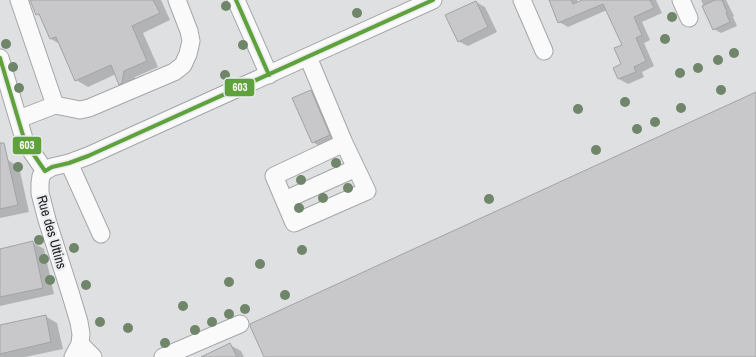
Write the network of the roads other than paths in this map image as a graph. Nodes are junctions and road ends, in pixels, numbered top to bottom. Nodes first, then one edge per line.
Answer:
1 (19, 0) edge
2 (177, 0) edge
3 (236, 0) edge
4 (433, 0) edge
5 (522, 0) edge
6 (681, 0) edge
7 (689, 18) dead end
8 (544, 51) dead end
9 (308, 57) junction
10 (0, 58) edge
11 (269, 74) junction
12 (55, 105) junction
13 (19, 119) junction
14 (344, 143) junction
15 (69, 163) junction
16 (356, 168) junction
17 (45, 171) junction
18 (285, 200) junction
19 (101, 234) dead end
20 (240, 324) dead end
21 (77, 350) edge
22 (93, 357) edge
23 (163, 357) edge

1 - 12 street
2 - 12 street
3 - 11 street
4 - 9 street
5 - 8 street
6 - 7 street
9 - 11 street
9 - 14 street
10 - 13 street
11 - 15 street
12 - 13 street
13 - 17 street
14 - 16 street
14 - 18 street
15 - 17 street
15 - 19 street
16 - 18 street
16 - 18 street
17 - 21 street, Rue des Uttins
20 - 23 street
21 - 22 street

